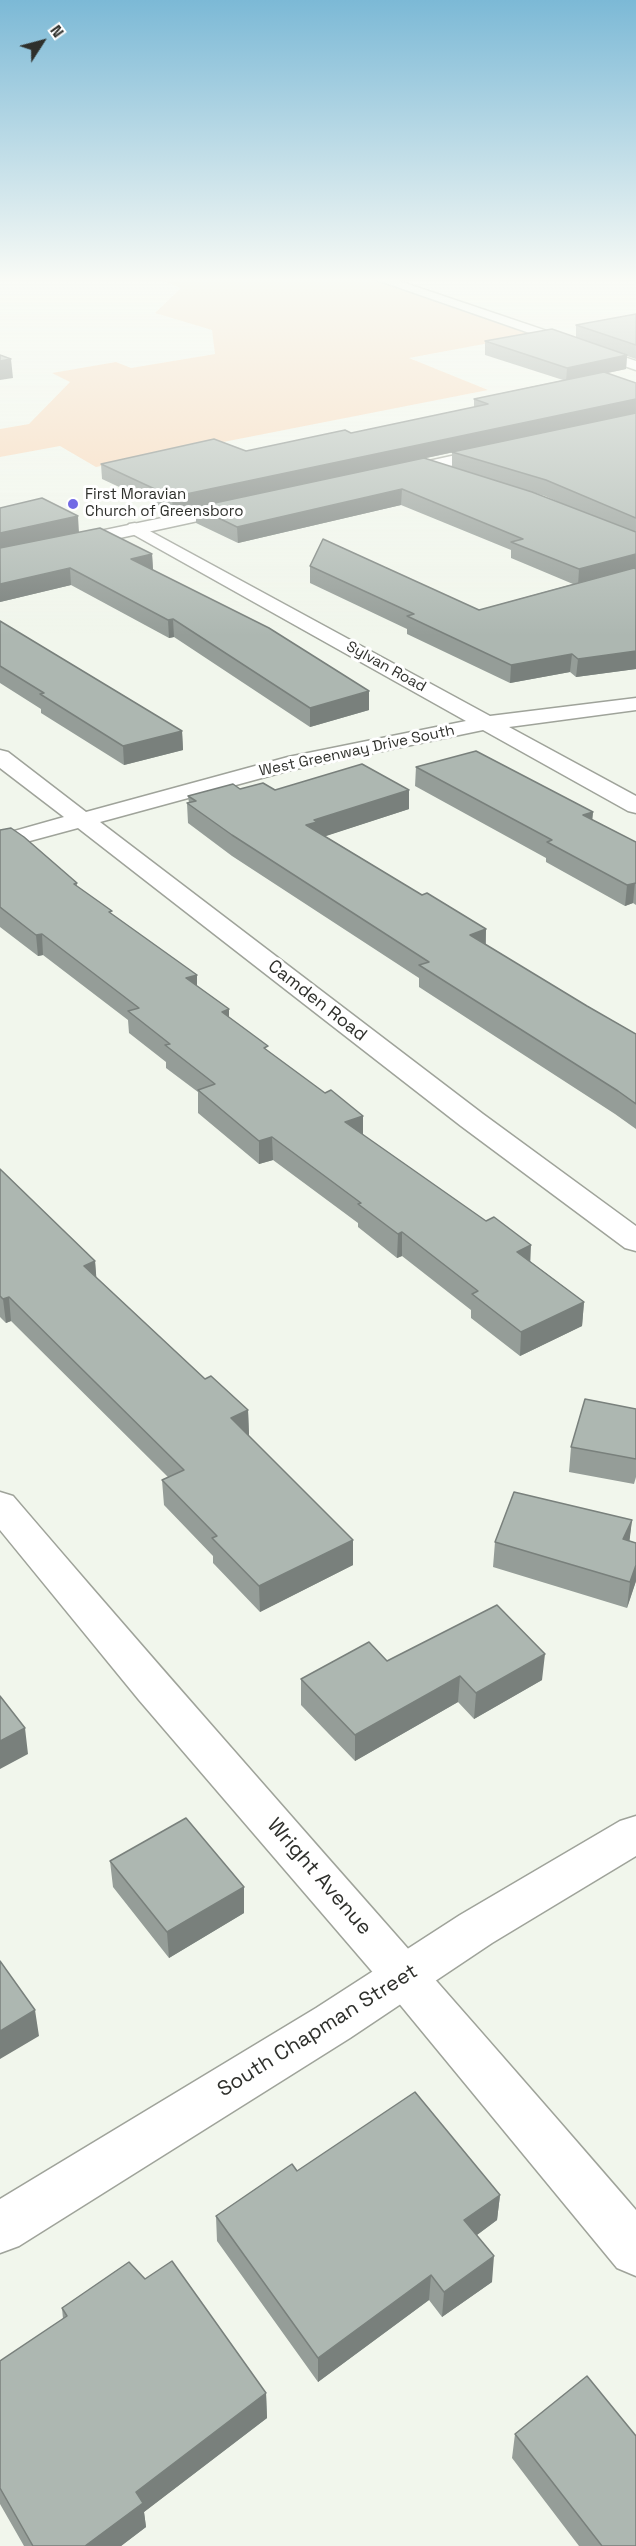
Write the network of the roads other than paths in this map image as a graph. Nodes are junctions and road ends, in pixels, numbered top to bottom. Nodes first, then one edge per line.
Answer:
1 (519, 446) edge
2 (426, 467) junction
3 (456, 476) edge
4 (379, 477) edge
5 (251, 504) edge
6 (135, 528) junction
7 (0, 558) edge
8 (636, 704) edge
9 (487, 723) junction
10 (0, 757) edge
11 (636, 806) edge
12 (82, 819) junction
13 (0, 842) edge
14 (636, 1241) edge
15 (0, 1506) edge
16 (636, 1834) edge
17 (405, 1976) junction
18 (0, 2228) edge
19 (636, 2250) edge

1 - 2 street
2 - 3 street
2 - 4 street
5 - 6 street
6 - 7 street
6 - 9 street, Sylvan Road
8 - 9 street, West Greenway Drive South
9 - 11 street, Sylvan Road
9 - 12 street, West Greenway Drive South
10 - 12 street, Camden Road
12 - 13 street, West Greenway Drive South
12 - 14 street, Camden Road
15 - 17 street, Wright Avenue
16 - 17 street, South Chapman Street
17 - 18 street, South Chapman Street
17 - 19 street, Wright Avenue

